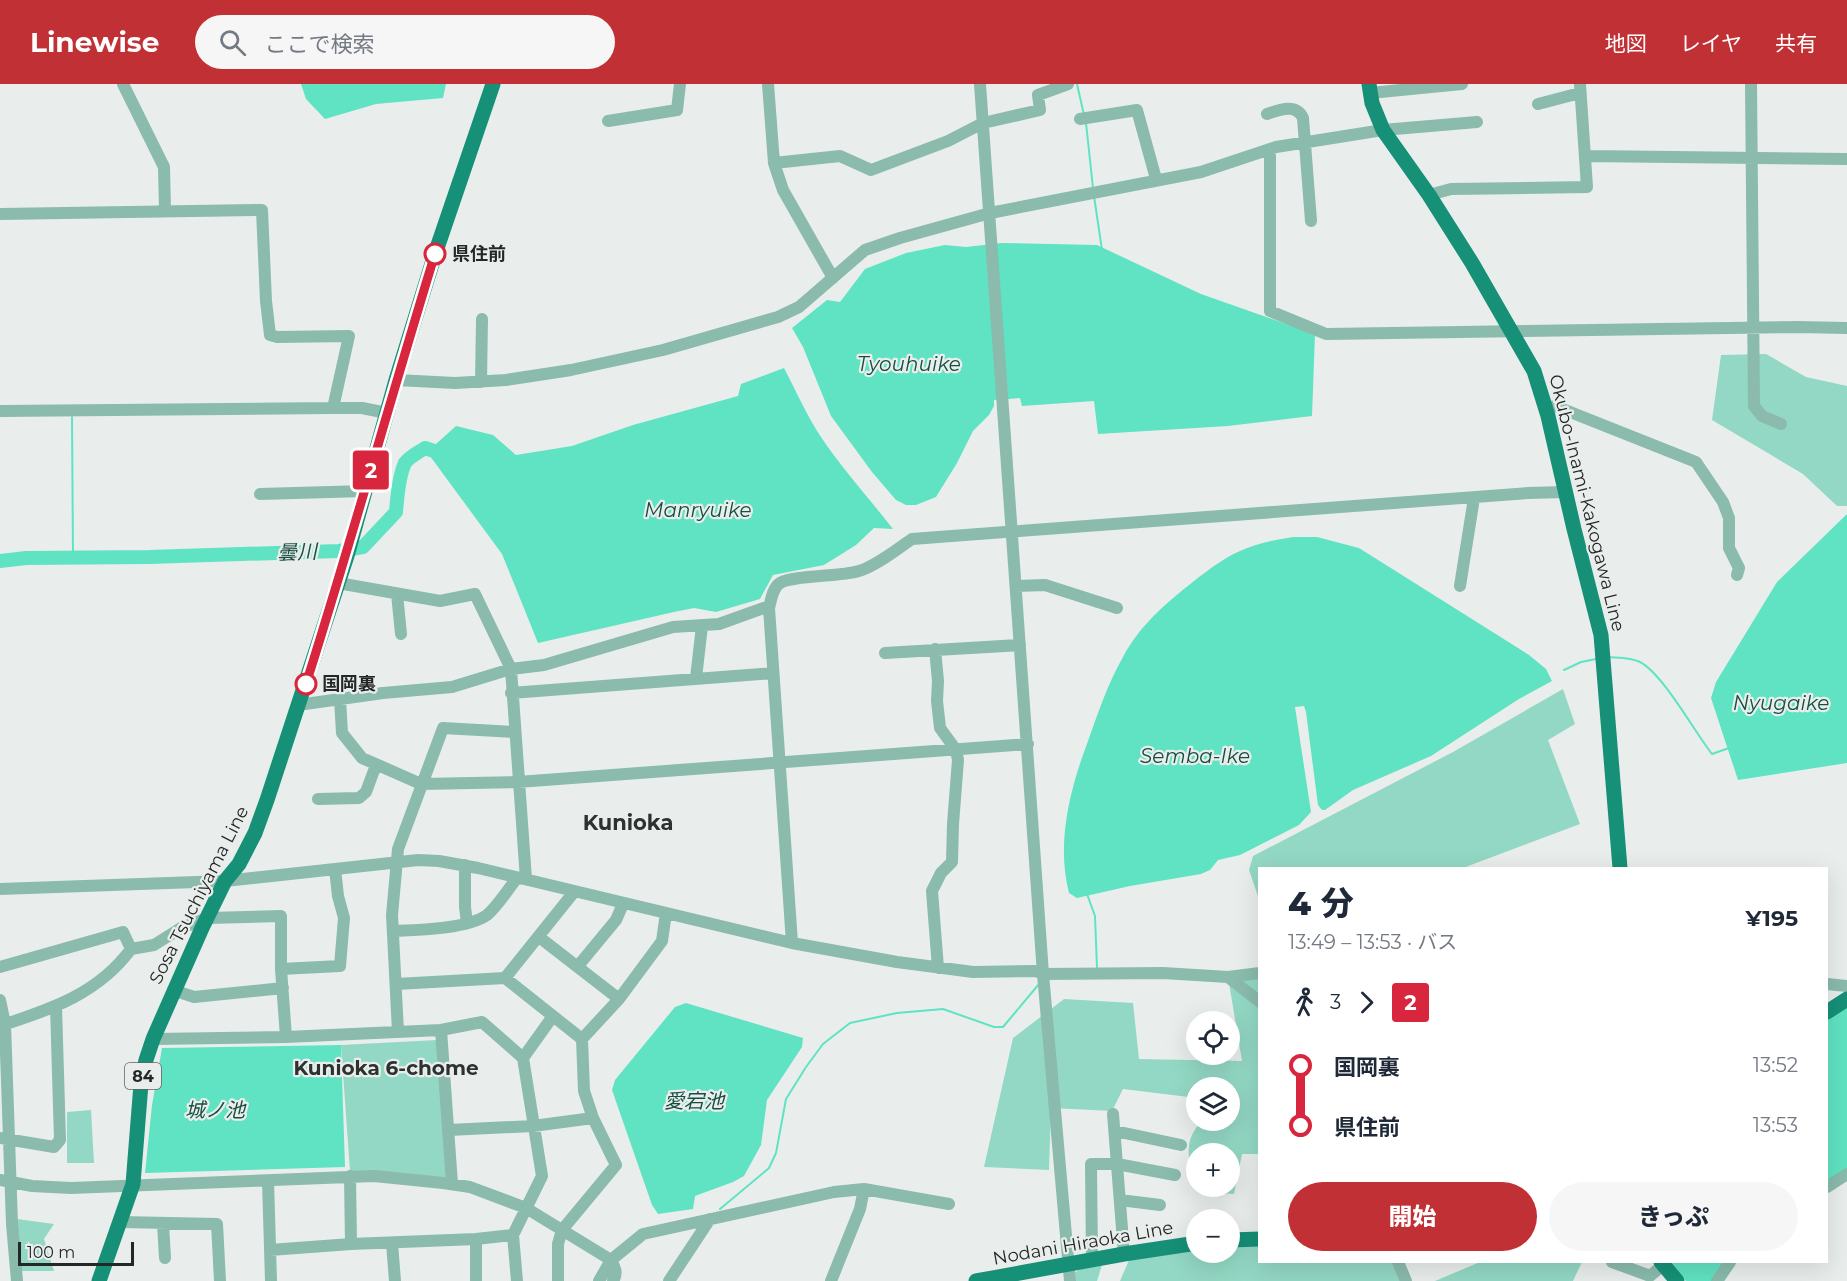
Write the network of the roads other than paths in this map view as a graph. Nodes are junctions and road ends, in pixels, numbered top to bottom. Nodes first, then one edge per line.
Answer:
1 (123, 84) edge
2 (493, 84) edge
3 (680, 84) edge
4 (768, 84) edge
5 (980, 84) edge
6 (1068, 84) edge
7 (1462, 84) edge
8 (1751, 84) edge
9 (1370, 88) edge
10 (1580, 88) edge
11 (1538, 104) dead end
12 (1267, 114) dead end
13 (1080, 119) dead end
14 (608, 121) dead end
15 (1477, 122) dead end
16 (983, 123) junction
17 (1383, 130) junction
18 (1306, 141) junction
19 (1270, 149) junction
20 (1586, 156) junction
21 (1751, 159) junction
22 (1847, 159) edge
23 (774, 163) junction
24 (1156, 179) junction
25 (1429, 195) junction
26 (165, 211) junction
27 (990, 213) junction
28 (0, 214) edge
29 (1311, 220) dead end
30 (833, 278) junction
31 (482, 319) dead end
32 (1753, 327) junction
33 (1847, 328) edge
34 (1512, 332) junction
35 (396, 380) junction
36 (481, 382) junction
37 (333, 408) junction
38 (1546, 409) junction
39 (0, 411) edge
40 (387, 413) junction
41 (1782, 424) dead end
42 (365, 491) junction
43 (1565, 492) junction
44 (260, 494) dead end
45 (1474, 498) junction
46 (1012, 532) junction
47 (1737, 575) dead end
48 (338, 583) junction
49 (1016, 586) junction
50 (1460, 586) dead end
51 (397, 594) junction
52 (769, 606) junction
53 (1117, 608) dead end
54 (702, 626) junction
55 (400, 634) dead end
56 (1020, 645) junction
57 (935, 650) junction
58 (885, 653) dead end
59 (511, 669) junction
60 (773, 673) junction
61 (696, 678) junction
62 (511, 693) junction
63 (340, 699) junction
64 (298, 705) junction
65 (514, 732) junction
66 (1028, 744) junction
67 (956, 750) junction
68 (781, 763) junction
69 (376, 765) junction
70 (518, 782) junction
71 (421, 784) junction
72 (318, 799) dead end
73 (398, 862) junction
74 (465, 865) junction
75 (1620, 867) edge
76 (335, 869) junction
77 (522, 879) junction
78 (225, 881) junction
79 (0, 889) edge
80 (574, 892) junction
81 (623, 904) junction
82 (666, 913) junction
83 (208, 918) junction
84 (467, 922) junction
85 (394, 931) junction
86 (539, 937) junction
87 (792, 943) junction
88 (131, 949) junction
89 (578, 966) junction
90 (0, 967) edge
91 (938, 968) junction
92 (281, 969) junction
93 (1258, 973) edge
94 (1044, 974) junction
95 (1228, 977) junction
96 (505, 978) junction
97 (396, 984) junction
98 (1828, 984) edge
99 (1847, 986) edge
100 (283, 988) junction
101 (173, 990) junction
102 (619, 999) junction
103 (1847, 999) edge
104 (0, 1000) edge
105 (1258, 1000) edge
106 (56, 1006) junction
107 (1828, 1011) edge
108 (553, 1017) junction
109 (2, 1025) edge
110 (441, 1030) junction
111 (398, 1032) junction
112 (286, 1037) junction
113 (153, 1039) junction
114 (582, 1039) junction
115 (523, 1058) junction
116 (1113, 1114) dead end
117 (593, 1118) junction
118 (533, 1126) junction
119 (449, 1130) junction
120 (1115, 1131) junction
121 (5, 1138) edge
122 (1181, 1145) dead end
123 (1117, 1164) junction
124 (1847, 1174) edge
125 (1175, 1175) dead end
126 (350, 1176) junction
127 (5, 1181) edge
128 (267, 1181) junction
129 (133, 1184) junction
130 (452, 1184) junction
131 (1828, 1185) edge
132 (864, 1190) junction
133 (1120, 1200) junction
134 (950, 1204) dead end
135 (1160, 1205) dead end
136 (526, 1208) junction
137 (710, 1219) junction
138 (121, 1222) junction
139 (163, 1224) junction
140 (562, 1230) junction
141 (513, 1234) junction
142 (476, 1239) junction
143 (1258, 1239) edge
144 (1240, 1240) edge
145 (392, 1243) junction
146 (351, 1244) junction
147 (1186, 1245) edge
148 (270, 1250) junction
149 (1124, 1254) junction
150 (165, 1258) dead end
151 (611, 1260) junction
152 (1092, 1260) junction
153 (1398, 1263) edge
154 (1615, 1263) edge
155 (1662, 1263) edge
156 (1729, 1263) edge
157 (1069, 1264) junction
158 (1650, 1276) junction
159 (17, 1281) edge
160 (99, 1281) edge
161 (220, 1281) edge
162 (271, 1281) edge
163 (395, 1281) edge
164 (477, 1281) edge
165 (517, 1281) edge
166 (558, 1281) edge
167 (598, 1281) edge
168 (613, 1281) edge
169 (669, 1281) edge
170 (831, 1281) edge
171 (976, 1281) edge
172 (1070, 1281) edge
173 (1406, 1281) edge
174 (1638, 1281) edge
175 (1677, 1281) edge
176 (1717, 1281) edge

1 - 26 street
2 - 35 main road, Sosa Tsuchiyama Line / 84
3 - 14 street
4 - 23 street
5 - 16 street
6 - 16 street
7 - 9 street
8 - 21 street
9 - 17 main road, Okubo-Inami-Kakogawa Line
10 - 11 street
10 - 20 street
12 - 18 street
13 - 24 street
15 - 17 street
16 - 23 street
16 - 27 street
17 - 18 street
17 - 25 main road, Okubo-Inami-Kakogawa Line
18 - 19 street
18 - 29 street
19 - 24 street
19 - 34 street
20 - 21 street
20 - 25 street
21 - 22 street
21 - 32 street
23 - 30 street
24 - 27 street
25 - 34 main road, Okubo-Inami-Kakogawa Line
26 - 28 street
26 - 37 street
27 - 30 street
27 - 46 street
30 - 36 street
31 - 36 street
32 - 33 street
32 - 34 street
32 - 41 street
34 - 38 main road, Okubo-Inami-Kakogawa Line
35 - 36 street
35 - 40 main road, Sosa Tsuchiyama Line / 84
37 - 39 street
37 - 40 street
38 - 43 main road, Okubo-Inami-Kakogawa Line
38 - 47 street
40 - 42 main road, Sosa Tsuchiyama Line / 84
42 - 44 street
42 - 48 main road, Sosa Tsuchiyama Line / 84
43 - 45 street
43 - 75 main road, Okubo-Inami-Kakogawa Line
45 - 46 street
45 - 50 street
46 - 49 street
46 - 52 street
48 - 51 street
48 - 64 main road, Sosa Tsuchiyama Line / 84
49 - 53 street
49 - 56 street
51 - 55 street
51 - 59 street
52 - 54 street
52 - 60 street
54 - 59 street
54 - 61 street
56 - 57 street
56 - 66 street
57 - 58 street
57 - 67 street
59 - 62 street
59 - 63 street
60 - 61 street
60 - 68 street
61 - 62 street
62 - 65 street
63 - 64 street
63 - 69 street
64 - 78 main road, Sosa Tsuchiyama Line / 84
65 - 70 street
65 - 71 street
66 - 67 street
66 - 94 street
67 - 68 street
67 - 91 street
68 - 70 street
68 - 87 street
69 - 71 street
69 - 72 street
70 - 71 street
70 - 77 street
71 - 73 street
73 - 74 street
73 - 76 street
73 - 85 street
74 - 77 street
74 - 84 street
76 - 78 street
76 - 92 street
77 - 80 street
77 - 84 street
78 - 79 street
78 - 83 main road, Sosa Tsuchiyama Line / 84
80 - 81 street
80 - 86 street
81 - 82 street
81 - 89 street
82 - 87 street
82 - 102 street
83 - 88 street
83 - 92 street
83 - 101 main road, Sosa Tsuchiyama Line / 84
84 - 85 street
85 - 97 street
86 - 89 street
86 - 96 street
87 - 91 street
88 - 90 street
88 - 106 street
89 - 102 street
91 - 94 street
92 - 100 street
93 - 95 street
94 - 95 street
94 - 157 street
95 - 105 street
96 - 97 street
96 - 108 street
97 - 111 street
98 - 99 street
100 - 101 street
100 - 112 street
101 - 113 main road, Sosa Tsuchiyama Line / 84
102 - 114 street
103 - 107 main road
104 - 109 street
106 - 109 street
106 - 121 street
108 - 114 street
108 - 115 street
109 - 121 street
110 - 111 street
110 - 115 street
110 - 119 street
111 - 112 street
112 - 113 street
113 - 129 main road, Sosa Tsuchiyama Line / 84
114 - 117 street
115 - 118 street
116 - 120 street
117 - 118 street
117 - 140 street
118 - 119 street
118 - 136 street
119 - 130 street
120 - 122 street
120 - 123 street
121 - 127 street
123 - 125 street
123 - 133 street
123 - 152 street
124 - 131 street
126 - 128 street
126 - 130 street
126 - 146 street
127 - 129 street
127 - 159 street
128 - 129 street
128 - 148 street
129 - 138 main road, Sosa Tsuchiyama Line / 84
130 - 136 street
132 - 134 street
132 - 137 street
132 - 170 street
133 - 135 street
133 - 149 street
136 - 140 street
136 - 141 street
137 - 151 street
137 - 169 street
138 - 139 street
138 - 160 main road, Sosa Tsuchiyama Line / 84
139 - 150 street
139 - 161 street
140 - 151 street
140 - 166 street
141 - 142 street
141 - 165 street
142 - 145 street
142 - 164 street
143 - 144 main road
145 - 146 street
145 - 163 street
146 - 148 street
147 - 149 main road, Nodani Hiraoka Line
148 - 162 street
149 - 152 main road, Nodani Hiraoka Line
151 - 167 street
151 - 168 street
152 - 157 main road, Nodani Hiraoka Line
153 - 173 street
154 - 158 street
155 - 158 street
155 - 175 main road
156 - 176 street
157 - 171 main road, Nodani Hiraoka Line
157 - 172 street
158 - 174 street

